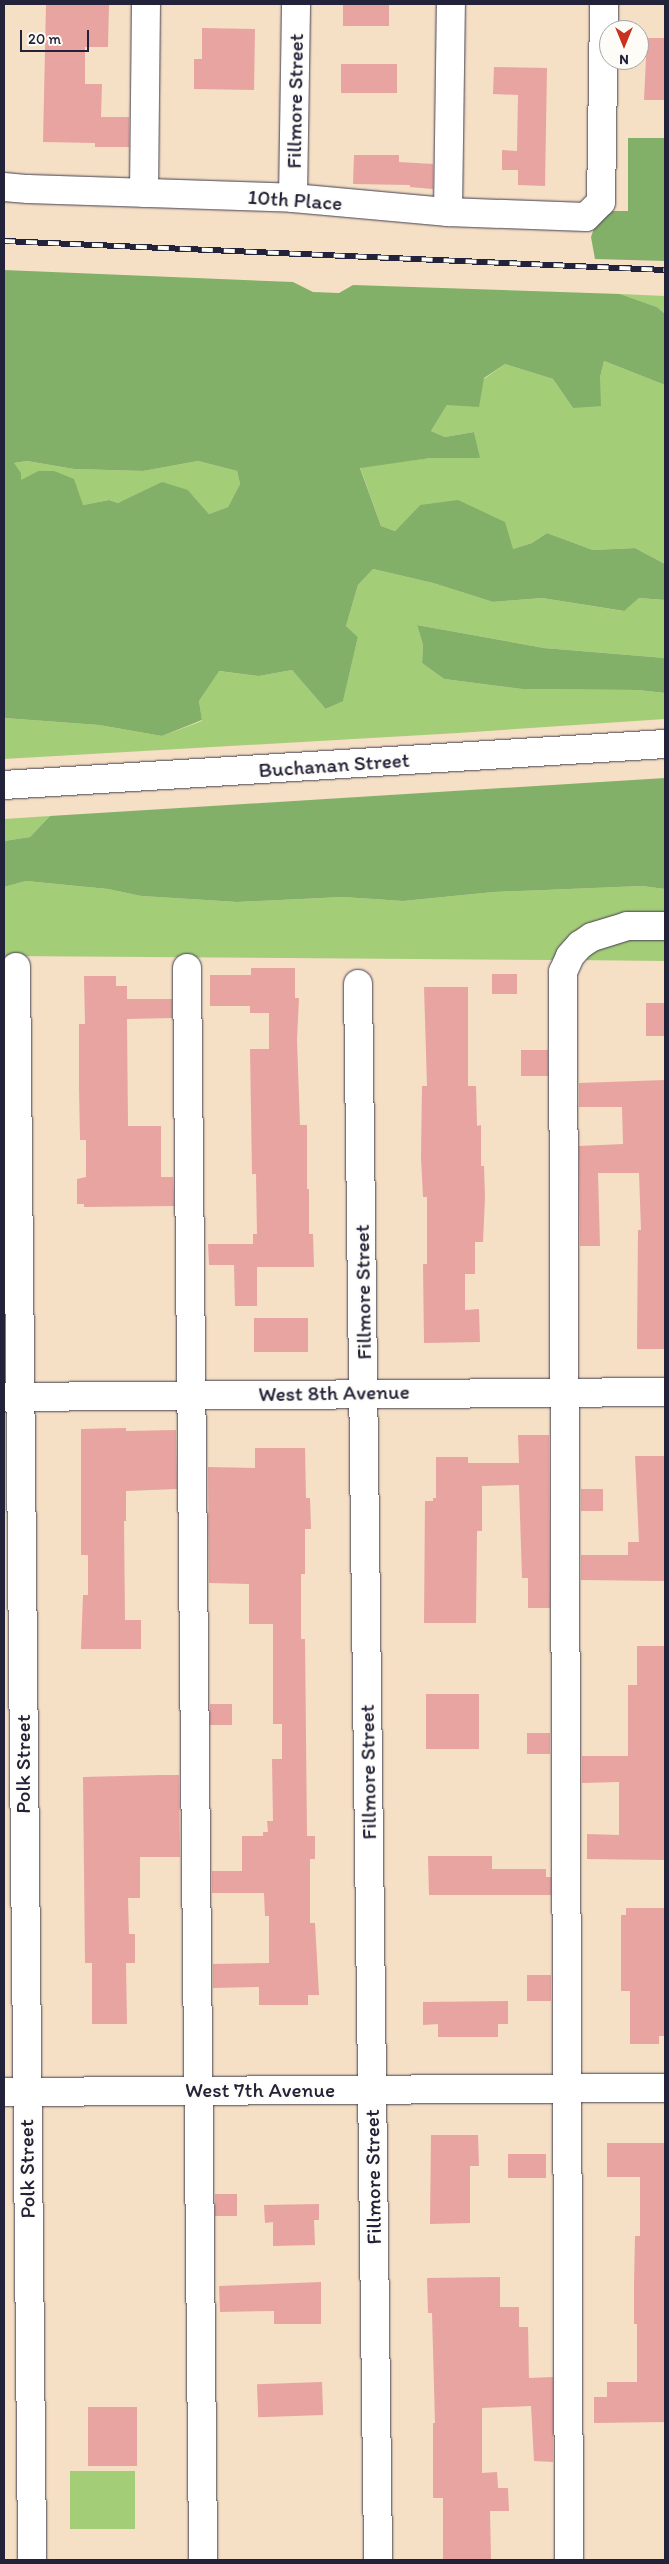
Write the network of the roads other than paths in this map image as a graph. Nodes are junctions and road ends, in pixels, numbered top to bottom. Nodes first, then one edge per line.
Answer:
1 (146, 4) edge
2 (296, 4) edge
3 (451, 4) edge
4 (604, 4) edge
5 (4, 187) edge
6 (144, 193) junction
7 (293, 198) junction
8 (448, 212) junction
9 (665, 744) edge
10 (4, 785) edge
11 (665, 926) edge
12 (16, 967) dead end
13 (187, 968) dead end
14 (358, 984) dead end
15 (364, 1392) junction
16 (565, 1392) junction
17 (665, 1392) edge
18 (192, 1395) junction
19 (12, 1397) edge
20 (14, 2024) edge
21 (569, 2087) junction
22 (665, 2088) edge
23 (372, 2089) junction
24 (199, 2090) junction
25 (15, 2092) edge
26 (32, 2560) edge
27 (203, 2560) edge
28 (378, 2560) edge
29 (569, 2560) edge

1 - 6 street
2 - 7 street, Fillmore Street
3 - 8 street
4 - 8 street, 10th Place
5 - 6 street, 10th Place
6 - 7 street, 10th Place
7 - 8 street, 10th Place
9 - 10 street, Buchanan Street
11 - 16 street
12 - 19 street, Polk Street
13 - 18 street
14 - 15 street, Fillmore Street
15 - 16 street, West 8th Avenue
15 - 18 street, West 8th Avenue
15 - 23 street, Fillmore Street
16 - 17 street, West 8th Avenue
16 - 21 street
18 - 19 street, West 8th Avenue
18 - 24 street
19 - 20 street, Polk Street
20 - 25 street, Polk Street
21 - 22 street, West 7th Avenue
21 - 23 street, West 7th Avenue
21 - 29 street
23 - 24 street, West 7th Avenue
23 - 28 street, Fillmore Street
24 - 25 street, West 7th Avenue
24 - 27 street
25 - 26 street, Polk Street

